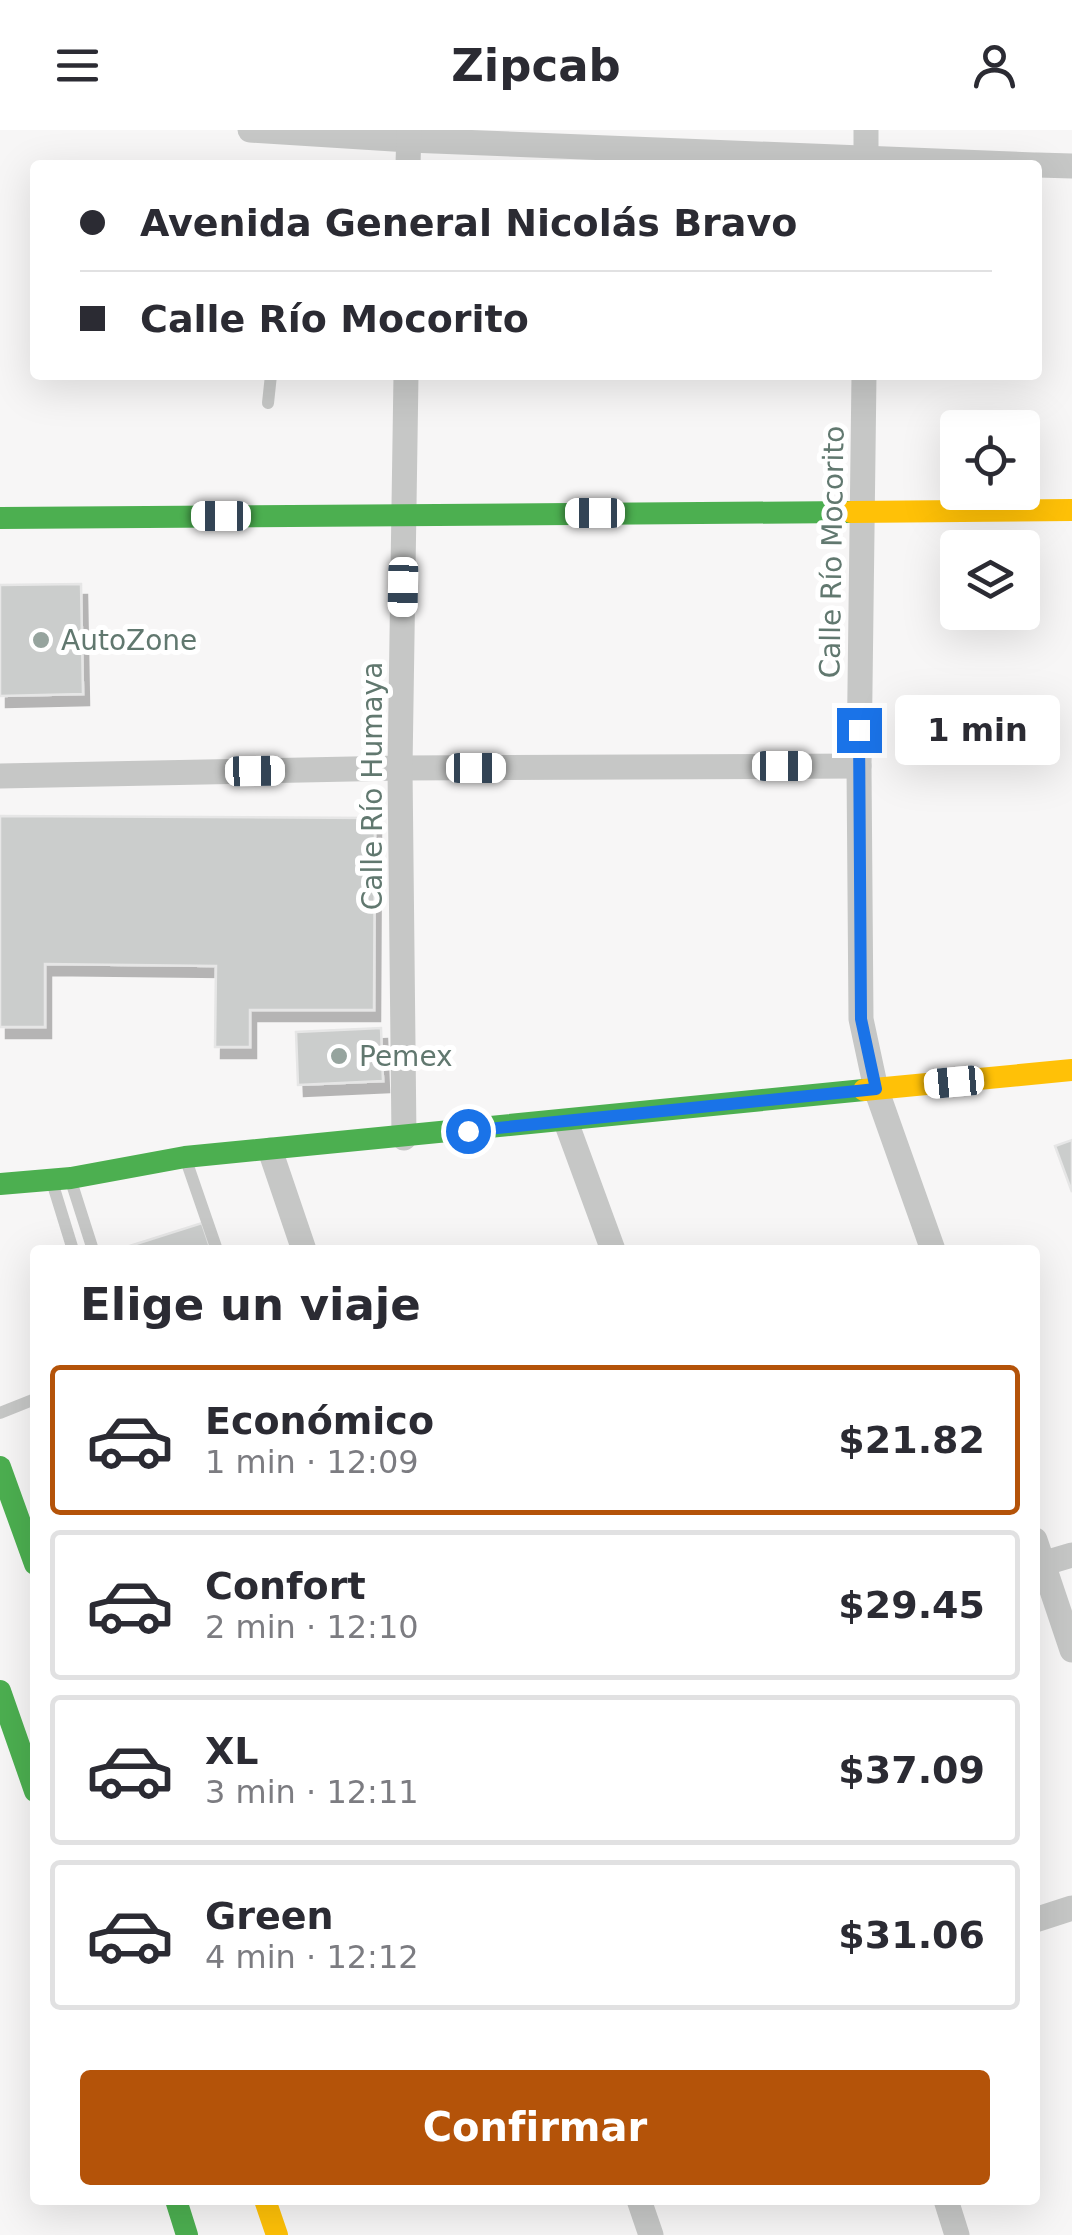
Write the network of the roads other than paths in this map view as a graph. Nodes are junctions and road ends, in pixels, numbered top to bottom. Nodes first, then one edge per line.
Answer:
1 (250, 130) edge
2 (866, 130) edge
3 (409, 145) edge
4 (812, 160) edge
5 (866, 160) edge
6 (1042, 165) edge
7 (1072, 166) edge
8 (270, 380) edge
9 (406, 380) edge
10 (864, 380) edge
11 (268, 403) dead end
12 (1072, 510) edge
13 (862, 512) junction
14 (404, 514) junction
15 (0, 518) edge
16 (858, 766) junction
17 (400, 768) junction
18 (0, 776) edge
19 (1072, 1070) edge
20 (876, 1089) junction
21 (566, 1122) junction
22 (404, 1138) junction
23 (270, 1150) junction
24 (185, 1158) junction
25 (61, 1179) junction
26 (0, 1184) edge
27 (72, 1245) edge
28 (92, 1245) edge
29 (215, 1245) edge
30 (302, 1245) edge
31 (611, 1245) edge
32 (931, 1245) edge
33 (30, 1401) edge
34 (0, 1413) edge
35 (0, 1466) edge
36 (30, 1550) edge
37 (1072, 1555) edge
38 (1040, 1557) edge
39 (1040, 1562) edge
40 (1072, 1650) edge
41 (0, 1691) edge
42 (11, 1756) edge
43 (30, 1784) edge
44 (1072, 1908) edge
45 (1040, 1918) edge
46 (178, 2205) edge
47 (266, 2205) edge
48 (641, 2205) edge
49 (948, 2205) edge
50 (188, 2235) edge
51 (277, 2235) edge
52 (651, 2235) edge
53 (958, 2235) edge

1 - 3 street
2 - 5 street
3 - 4 street
6 - 7 street
8 - 11 lane
9 - 14 street, Calle Río Humaya
10 - 13 street, Calle Río Mocorito
12 - 13 main road
13 - 14 main road
13 - 16 street, Calle Río Mocorito
14 - 15 main road
14 - 17 street, Calle Río Humaya
16 - 17 street
16 - 20 street, Calle Río Mocorito
17 - 18 street
17 - 22 street, Calle Río Humaya
19 - 20 main road
20 - 21 main road
20 - 32 street, Calle Río Mocorito
21 - 22 main road
21 - 31 street
22 - 23 main road
23 - 24 main road
23 - 30 street
24 - 25 main road
24 - 29 lane
25 - 26 main road
25 - 27 lane
25 - 28 lane
33 - 34 lane
35 - 36 main road
37 - 38 street
39 - 40 street
41 - 42 main road
42 - 43 main road
44 - 45 street
46 - 50 main road
47 - 51 main road
48 - 52 street
49 - 53 street

